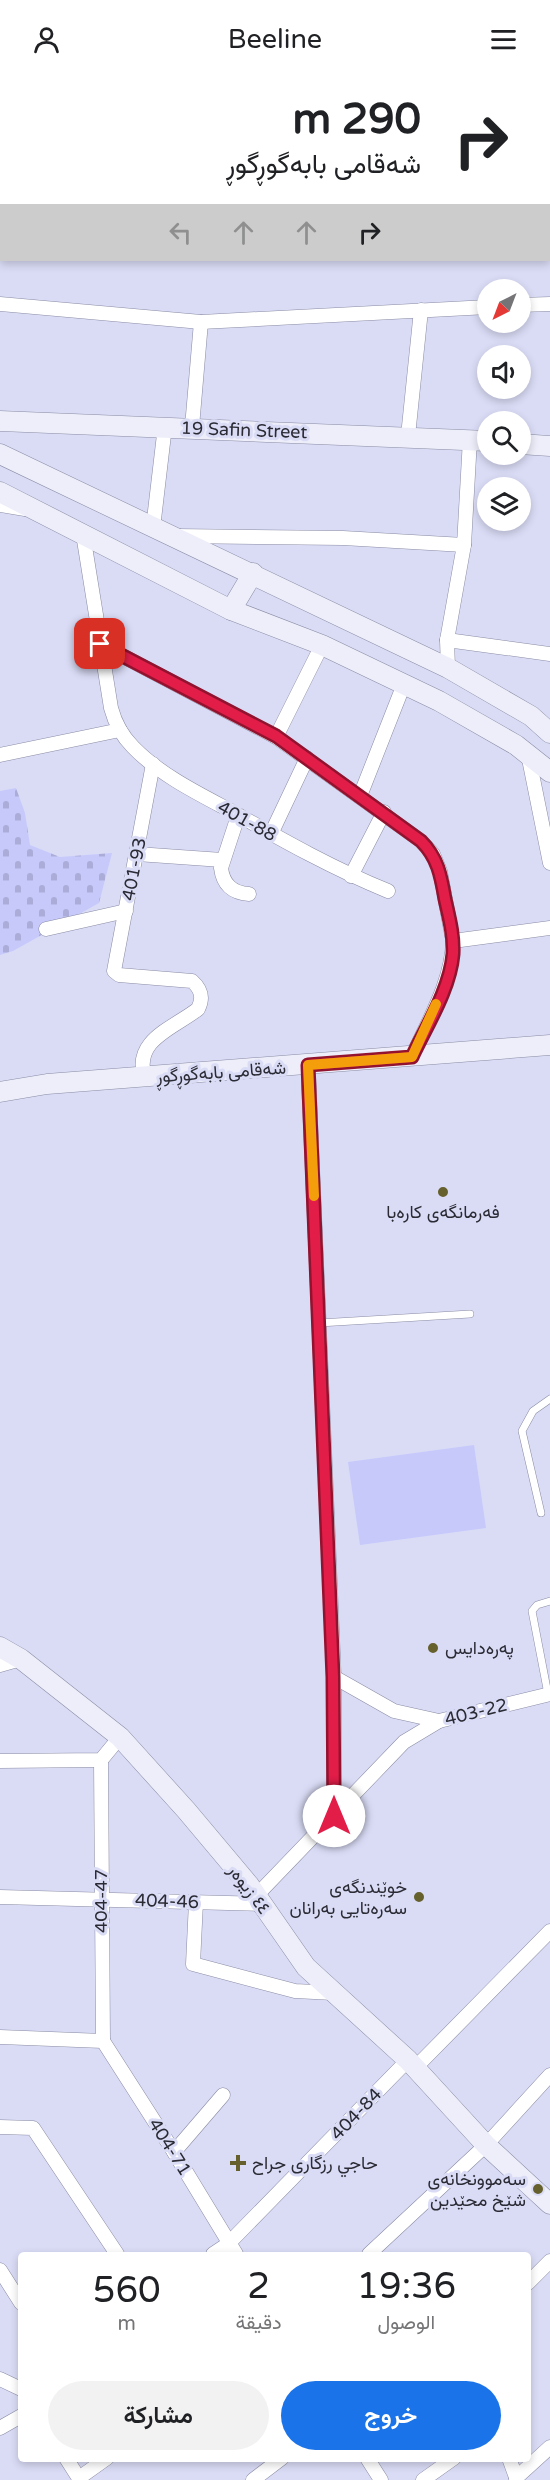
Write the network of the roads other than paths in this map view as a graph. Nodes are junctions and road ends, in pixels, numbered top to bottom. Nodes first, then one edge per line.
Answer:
1 (0, 304) edge
2 (550, 304) edge
3 (531, 305) edge
4 (477, 307) edge
5 (421, 310) junction
6 (201, 322) junction
7 (0, 420) edge
8 (165, 426) junction
9 (192, 427) junction
10 (408, 436) junction
11 (477, 440) edge
12 (531, 445) edge
13 (550, 446) edge
14 (0, 454) edge
15 (477, 454) edge
16 (0, 492) edge
17 (0, 505) edge
18 (34, 510) junction
19 (162, 532) junction
20 (82, 534) junction
21 (464, 545) junction
22 (253, 573) junction
23 (231, 610) junction
24 (447, 640) junction
25 (100, 644) junction
26 (322, 645) junction
27 (550, 654) edge
28 (448, 668) junction
29 (404, 684) junction
30 (120, 730) junction
31 (550, 733) edge
32 (276, 736) junction
33 (528, 754) junction
34 (0, 755) edge
35 (307, 758) junction
36 (153, 764) junction
37 (550, 772) edge
38 (360, 796) junction
39 (384, 812) junction
40 (238, 816) junction
41 (271, 834) junction
42 (138, 854) junction
43 (222, 860) junction
44 (550, 862) edge
45 (351, 876) junction
46 (388, 891) dead end
47 (249, 894) dead end
48 (126, 911) junction
49 (550, 928) edge
50 (46, 929) dead end
51 (453, 941) junction
52 (550, 1045) edge
53 (412, 1057) junction
54 (308, 1065) junction
55 (145, 1078) junction
56 (0, 1092) edge
57 (470, 1314) dead end
58 (319, 1323) junction
59 (550, 1399) edge
60 (541, 1513) dead end
61 (550, 1600) edge
62 (0, 1647) edge
63 (21, 1659) junction
64 (0, 1665) edge
65 (333, 1677) junction
66 (549, 1694) edge
67 (439, 1721) junction
68 (120, 1737) junction
69 (101, 1760) junction
70 (0, 1761) edge
71 (334, 1816) junction
72 (0, 1897) edge
73 (100, 1900) junction
74 (259, 1900) junction
75 (196, 1902) junction
76 (550, 1931) edge
77 (334, 1993) junction
78 (0, 2037) edge
79 (103, 2041) junction
80 (412, 2064) junction
81 (550, 2075) edge
82 (224, 2095) dead end
83 (0, 2127) edge
84 (486, 2145) junction
85 (174, 2152) junction
86 (550, 2204) edge
87 (232, 2249) edge
88 (116, 2252) edge
89 (371, 2252) edge
90 (550, 2261) edge
91 (0, 2270) edge
92 (531, 2280) edge
93 (18, 2298) edge
94 (0, 2379) edge
95 (18, 2388) edge
96 (18, 2418) edge
97 (0, 2428) edge
98 (550, 2447) edge
99 (69, 2462) edge
100 (102, 2462) edge
101 (277, 2462) edge
102 (370, 2462) edge
103 (448, 2462) edge
104 (511, 2462) edge
105 (80, 2479) edge
106 (516, 2479) edge
107 (253, 2480) edge
108 (381, 2480) edge
109 (423, 2480) edge

1 - 6 street
2 - 3 street
4 - 5 street
5 - 6 street
5 - 10 street
6 - 9 street
7 - 8 street, 19 Safin Street
8 - 9 street, 19 Safin Street
8 - 19 street
9 - 10 street, 19 Safin Street
10 - 11 street, 19 Safin Street
12 - 13 street
14 - 19 street
15 - 21 street
16 - 18 street
17 - 18 street
18 - 20 street
19 - 21 street
19 - 22 street
20 - 23 street
20 - 25 street, 401-88
21 - 24 street
22 - 23 street
22 - 28 street
23 - 26 street
24 - 27 street
24 - 28 street
25 - 30 street, 401-88
25 - 32 street
26 - 29 street
26 - 32 street
28 - 31 street
29 - 33 street
29 - 38 street
30 - 34 street
30 - 36 street, 401-88
32 - 35 street
33 - 37 street
33 - 44 street
35 - 38 street
35 - 41 street
36 - 40 street, 401-88
36 - 42 street, 401-93
38 - 39 street
39 - 45 street
39 - 51 street
40 - 41 street, 401-88
40 - 43 street
41 - 45 street, 401-88
42 - 43 street
42 - 48 street, 401-93
43 - 47 street
45 - 46 street, 401-88
48 - 50 street
48 - 55 street, 401-93
49 - 51 street
51 - 53 street
52 - 53 street, شەقامی بابەگوڕگوڕ
53 - 54 street, شەقامی بابەگوڕگوڕ
54 - 55 street, شەقامی بابەگوڕگوڕ
54 - 58 street
55 - 56 street, شەقامی بابەگوڕگوڕ
57 - 58 lane
58 - 65 street
59 - 60 lane
61 - 66 lane
62 - 63 street, ٤٤ زیوەر
63 - 64 street
63 - 68 street, ٤٤ زیوەر
65 - 67 street
65 - 71 street
66 - 67 street, 403-22
67 - 71 street, 403-22
68 - 69 street
68 - 74 street, ٤٤ زیوەر
69 - 70 street
69 - 73 street, 404-47
71 - 74 street, 403-22
72 - 73 street, 404-46
73 - 75 street, 404-46
73 - 79 street, 404-47
74 - 75 street, 404-46
74 - 77 street, ٤٤ زیوەر
75 - 77 street
76 - 80 street, 404-84
77 - 80 street, ٤٤ زیوەر
78 - 79 street
79 - 85 street, 404-71
80 - 84 street, ٤٤ زیوەر
80 - 87 street, 404-84
81 - 84 street
82 - 85 street
83 - 88 street
84 - 86 street, ٤٤ زیوەر
84 - 89 street
85 - 87 street, 404-71
90 - 92 street
91 - 93 street
94 - 95 street
96 - 97 street
98 - 106 street
99 - 105 street
100 - 105 street
101 - 107 street
102 - 108 street
103 - 109 street
104 - 106 street

